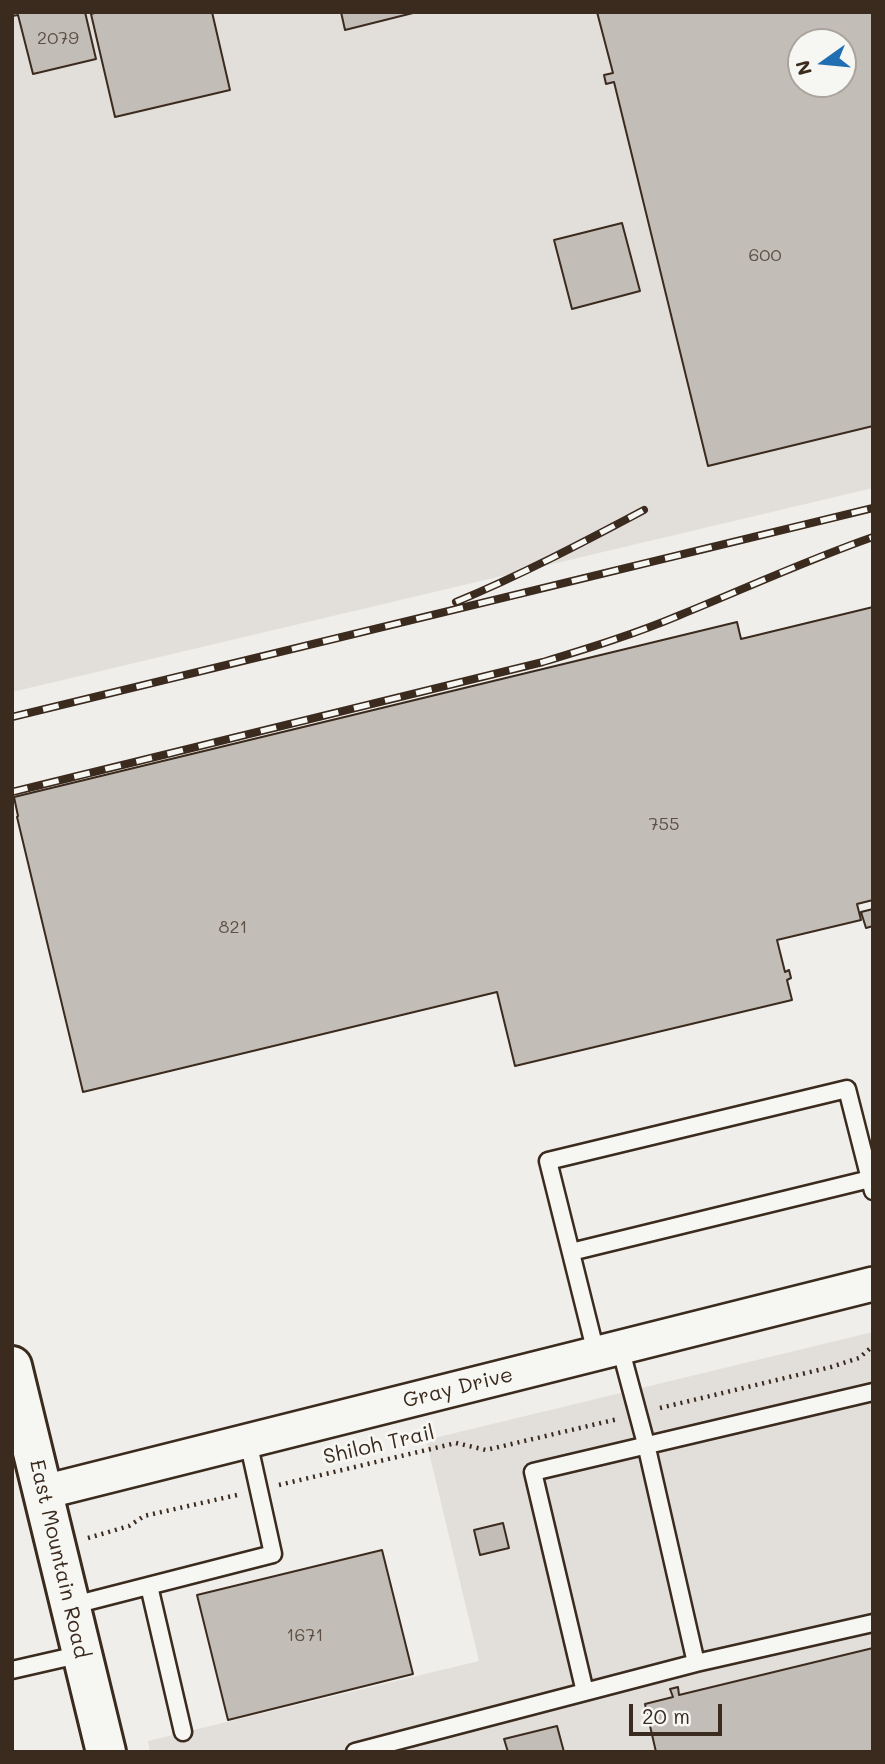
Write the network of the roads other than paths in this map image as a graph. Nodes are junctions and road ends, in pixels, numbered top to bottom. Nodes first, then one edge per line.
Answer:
1 (871, 1185) edge
2 (571, 1252) junction
3 (873, 1284) edge
4 (608, 1350) junction
5 (12, 1366) edge
6 (873, 1392) edge
7 (248, 1441) junction
8 (646, 1444) junction
9 (44, 1492) junction
10 (149, 1586) junction
11 (70, 1606) junction
12 (873, 1623) edge
13 (82, 1654) junction
14 (696, 1663) junction
15 (12, 1670) edge
16 (585, 1692) junction
17 (183, 1732) dead end
18 (106, 1752) edge
19 (355, 1752) edge

1 - 2 lane
1 - 2 lane
2 - 4 lane
3 - 4 street, Gray Drive
4 - 7 street, Gray Drive
4 - 8 lane
5 - 9 street, East Mountain Road
6 - 8 lane
7 - 9 street, Gray Drive
7 - 10 lane
8 - 14 lane
8 - 16 lane
9 - 11 street, East Mountain Road
10 - 11 lane
10 - 17 lane
11 - 13 street, East Mountain Road
12 - 14 lane
13 - 15 lane
13 - 18 street, East Mountain Road
14 - 16 lane
16 - 19 lane

